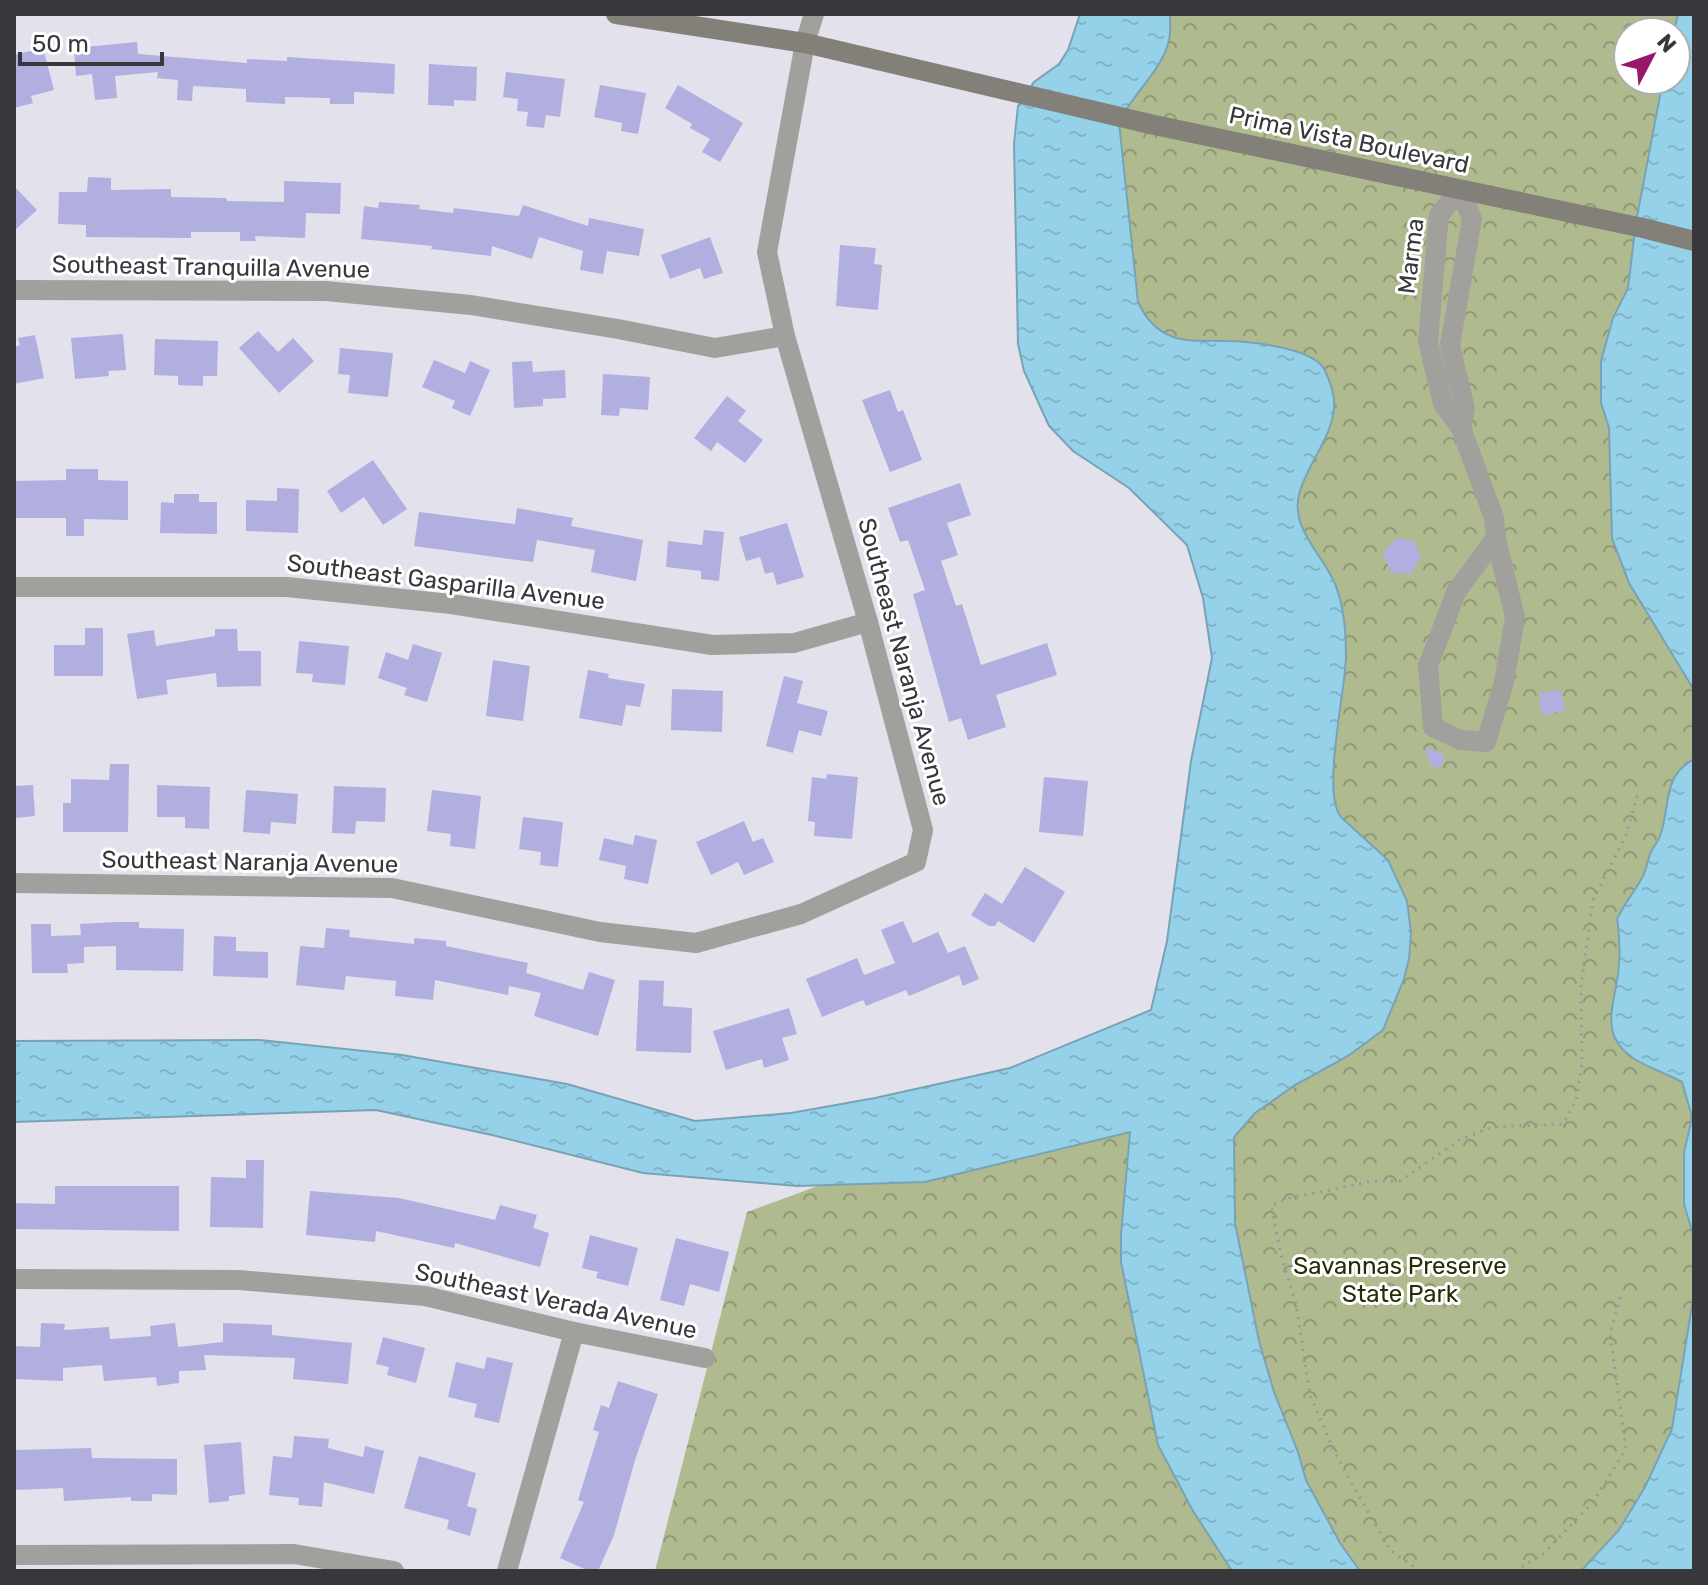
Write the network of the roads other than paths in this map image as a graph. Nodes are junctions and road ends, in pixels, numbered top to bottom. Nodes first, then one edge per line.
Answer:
1 (616, 14) edge
2 (814, 14) edge
3 (805, 43) junction
4 (1460, 190) junction
5 (1694, 241) edge
6 (1433, 285) junction
7 (1460, 288) junction
8 (14, 290) edge
9 (785, 336) junction
10 (1461, 428) junction
11 (1496, 538) junction
12 (14, 587) edge
13 (868, 622) junction
14 (14, 883) edge
15 (14, 1279) edge
16 (574, 1332) junction
17 (705, 1358) dead end
18 (14, 1555) edge
19 (394, 1571) edge
20 (507, 1571) edge

1 - 3 main road, Prima Vista Boulevard
2 - 3 street, Southeast Naranja Avenue
3 - 4 main road, Prima Vista Boulevard
3 - 9 street, Southeast Naranja Avenue
4 - 5 main road, Prima Vista Boulevard
4 - 6 street, Marma
4 - 7 street, Marma
6 - 7 street
6 - 10 street, Marma
7 - 10 street, Marma
8 - 9 street, Southeast Tranquilla Avenue
9 - 13 street, Southeast Naranja Avenue
10 - 11 street, Marma
11 - 11 street, Marma
12 - 13 street, Southeast Gasparilla Avenue
13 - 14 street, Southeast Naranja Avenue
15 - 16 street, Southeast Verada Avenue
16 - 17 street, Southeast Verada Avenue
16 - 20 street
18 - 19 street

